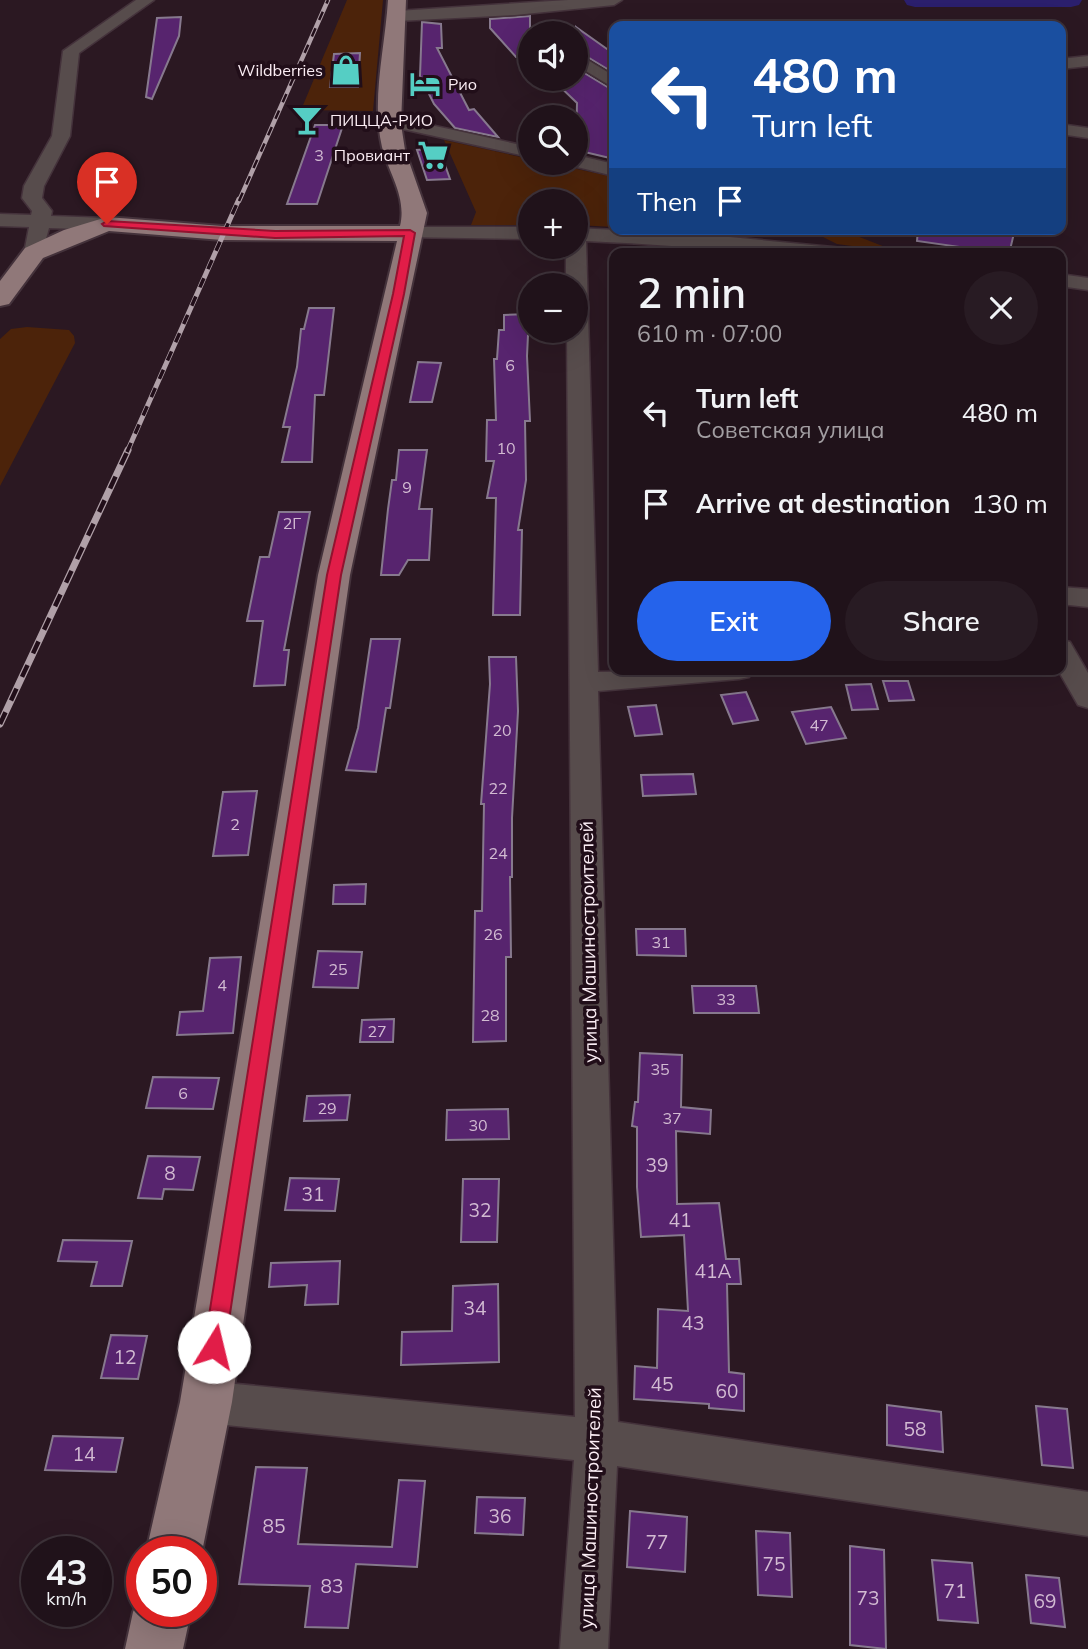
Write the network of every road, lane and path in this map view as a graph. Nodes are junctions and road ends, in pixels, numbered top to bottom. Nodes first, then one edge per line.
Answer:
1 (146, 0) edge
2 (614, 0) edge
3 (397, 8) edge
4 (514, 10) junction
5 (528, 21) edge
6 (1088, 61) edge
7 (1066, 63) edge
8 (588, 66) edge
9 (609, 80) edge
10 (390, 121) junction
11 (1066, 130) edge
12 (1088, 132) edge
13 (518, 149) edge
14 (588, 164) edge
15 (609, 169) edge
16 (0, 220) edge
17 (41, 222) junction
18 (107, 224) junction
19 (410, 233) junction
20 (518, 233) edge
21 (588, 235) edge
22 (806, 235) edge
23 (780, 248) edge
24 (831, 248) edge
25 (34, 253) junction
26 (576, 259) edge
27 (1066, 281) edge
28 (1088, 284) edge
29 (0, 298) edge
30 (1066, 595) edge
31 (1088, 598) edge
32 (1066, 659) edge
33 (679, 675) edge
34 (583, 683) junction
35 (1088, 698) edge
36 (206, 1402) junction
37 (597, 1441) junction
38 (1088, 1514) edge
39 (177, 1536) edge
40 (159, 1627) edge
41 (154, 1649) edge
42 (584, 1649) edge

1 - 17 street
2 - 4 street
3 - 4 street
3 - 10 main road
4 - 5 street
6 - 7 street
8 - 9 street
10 - 13 street
10 - 19 main road
11 - 12 street
14 - 15 street
16 - 17 street
17 - 18 street
17 - 25 street
18 - 19 main road
18 - 25 main road
19 - 20 street
19 - 36 main road
21 - 23 street
22 - 24 street
25 - 29 main road
26 - 34 street, улица Машиностроителей
27 - 28 street
30 - 31 street
32 - 35 street
33 - 34 street
34 - 37 street, улица Машиностроителей
36 - 37 street
36 - 39 main road
37 - 38 street
37 - 42 street, улица Машиностроителей
40 - 41 main road

